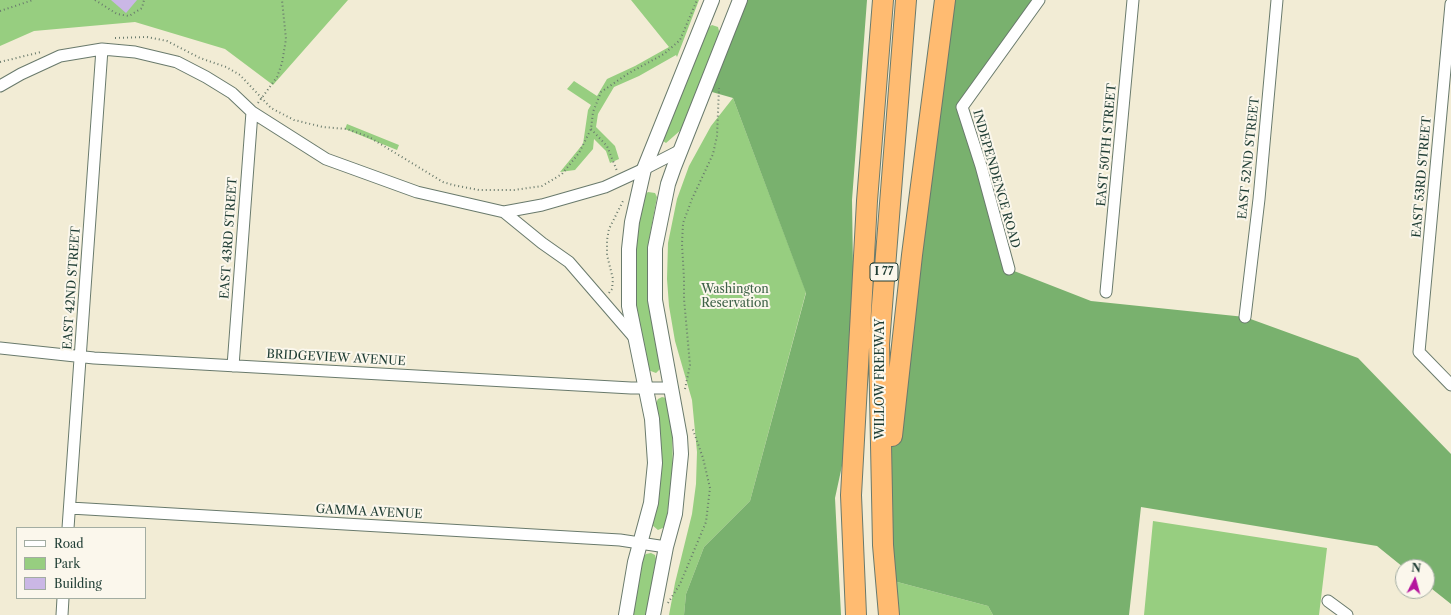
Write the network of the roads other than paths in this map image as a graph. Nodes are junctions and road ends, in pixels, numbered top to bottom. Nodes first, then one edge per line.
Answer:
1 (712, 0) edge
2 (740, 0) edge
3 (883, 0) edge
4 (906, 0) edge
5 (945, 0) edge
6 (1039, 0) edge
7 (1133, 0) edge
8 (1277, 0) edge
9 (1451, 4) edge
10 (102, 49) junction
11 (0, 86) edge
12 (252, 112) junction
13 (681, 150) junction
14 (644, 169) junction
15 (504, 212) junction
16 (1009, 269) dead end
17 (1106, 292) dead end
18 (1245, 318) dead end
19 (633, 336) junction
20 (0, 348) edge
21 (80, 357) junction
22 (233, 366) junction
23 (1451, 384) edge
24 (645, 388) junction
25 (672, 388) junction
26 (70, 508) junction
27 (68, 527) edge
28 (640, 542) junction
29 (883, 545) junction
30 (666, 546) junction
31 (63, 599) edge
32 (1328, 601) dead end
33 (62, 615) edge
34 (626, 615) edge
35 (653, 615) edge
36 (856, 615) edge
37 (889, 615) edge
38 (1347, 615) edge

1 - 14 street
2 - 13 street
3 - 36 highway, WILLOW FREEWAY / I 77
4 - 29 highway, WILLOW FREEWAY / I 77
5 - 29 highway
6 - 16 street, INDEPENDENCE ROAD
7 - 17 street, EAST 50TH STREET
8 - 18 street, EAST 52ND STREET
9 - 23 street, EAST 53RD STREET
10 - 11 street
10 - 12 street
10 - 21 street, EAST 42ND STREET
12 - 15 street
12 - 22 street, EAST 43RD STREET
13 - 14 street
13 - 25 street
14 - 15 street
14 - 19 street
15 - 19 street
19 - 24 street
20 - 21 street, BRIDGEVIEW AVENUE
21 - 22 street, BRIDGEVIEW AVENUE
21 - 26 street, EAST 42ND STREET
22 - 24 street, BRIDGEVIEW AVENUE
24 - 25 street, BRIDGEVIEW AVENUE
24 - 28 street
25 - 30 street
26 - 27 street, EAST 42ND STREET
26 - 28 street, GAMMA AVENUE
28 - 30 street, GAMMA AVENUE
28 - 34 street
29 - 37 highway, WILLOW FREEWAY / I 77
30 - 35 street
31 - 33 street
32 - 38 street

